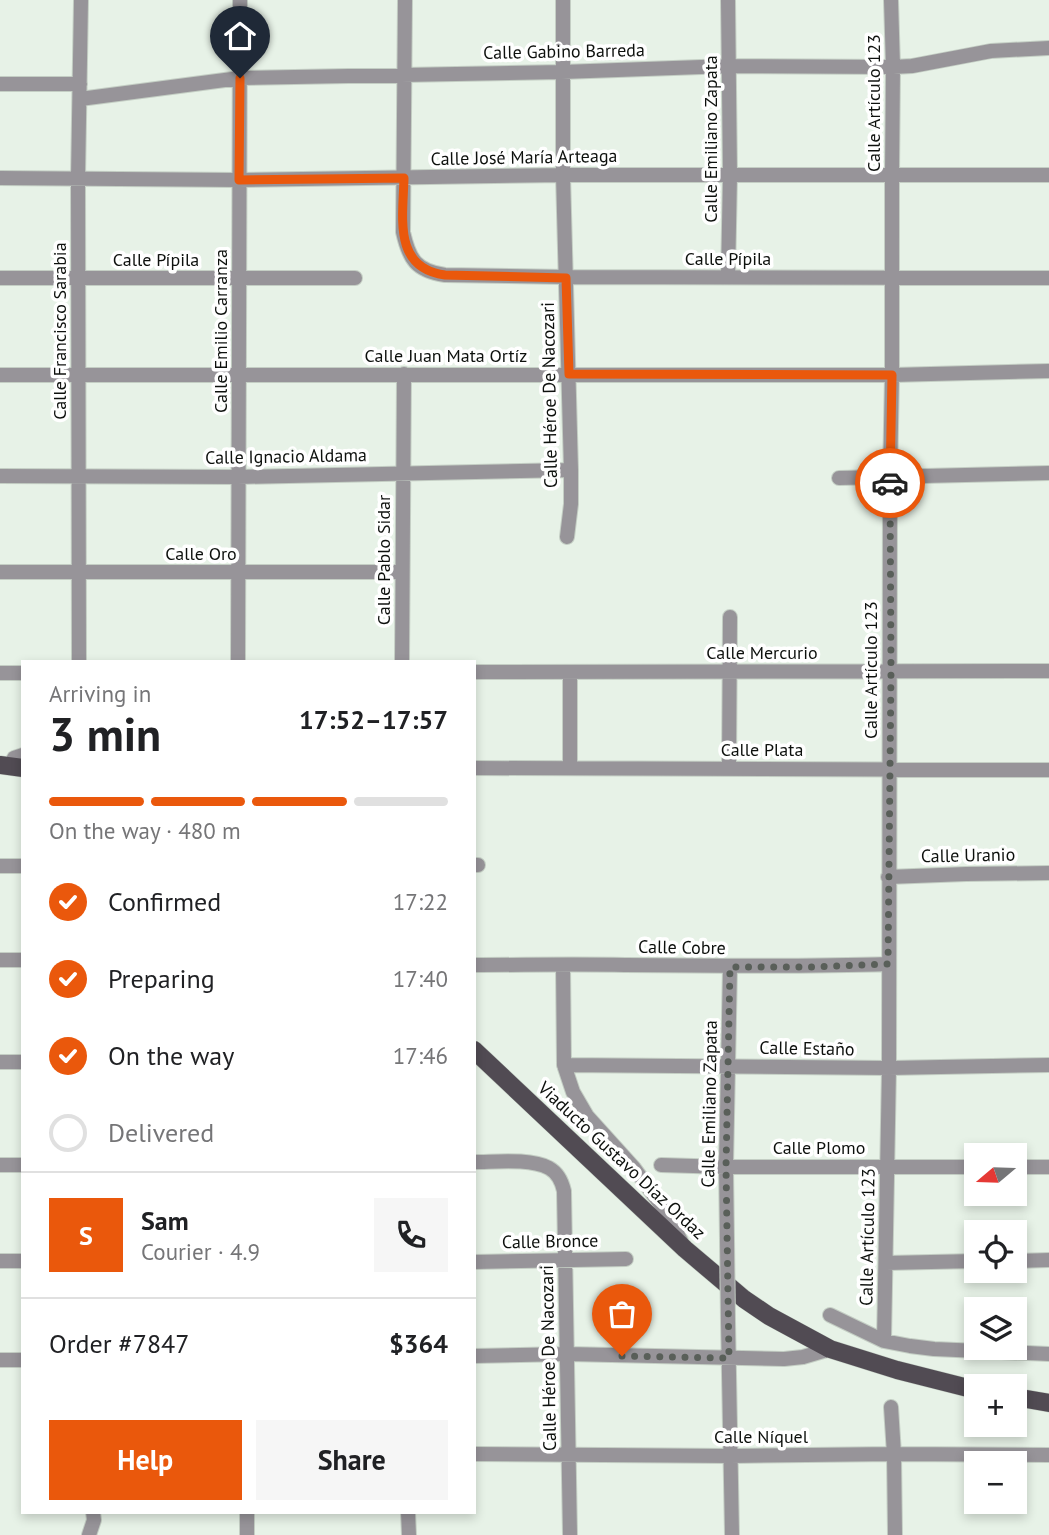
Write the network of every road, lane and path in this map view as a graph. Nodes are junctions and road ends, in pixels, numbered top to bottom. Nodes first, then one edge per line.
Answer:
1 (81, 0) edge
2 (240, 0) edge
3 (405, 0) edge
4 (563, 0) edge
5 (729, 0) edge
6 (891, 0) edge
7 (1049, 48) edge
8 (729, 66) junction
9 (893, 67) junction
10 (562, 72) junction
11 (404, 74) junction
12 (240, 78) junction
13 (0, 85) edge
14 (80, 92) junction
15 (892, 174) junction
16 (563, 175) junction
17 (730, 175) junction
18 (1049, 175) edge
19 (0, 178) edge
20 (404, 178) junction
21 (78, 179) junction
22 (239, 180) junction
23 (728, 277) junction
24 (0, 278) edge
25 (78, 278) junction
26 (239, 278) junction
27 (355, 278) dead end
28 (566, 278) junction
29 (892, 278) junction
30 (1049, 278) edge
31 (1049, 371) edge
32 (404, 374) junction
33 (569, 374) junction
34 (0, 375) edge
35 (78, 375) junction
36 (239, 375) junction
37 (892, 375) junction
38 (572, 470) junction
39 (1049, 473) edge
40 (403, 474) junction
41 (0, 476) edge
42 (79, 476) junction
43 (238, 477) junction
44 (890, 477) junction
45 (839, 478) dead end
46 (566, 537) dead end
47 (0, 572) edge
48 (79, 572) junction
49 (238, 572) junction
50 (402, 572) junction
51 (730, 617) dead end
52 (79, 660) edge
53 (238, 660) edge
54 (402, 660) edge
55 (730, 671) junction
56 (891, 671) junction
57 (1049, 671) edge
58 (476, 672) edge
59 (570, 672) junction
60 (0, 673) edge
61 (21, 673) edge
62 (476, 768) edge
63 (570, 768) junction
64 (729, 768) junction
65 (889, 769) junction
66 (1049, 770) edge
67 (0, 866) edge
68 (21, 866) edge
69 (1049, 873) edge
70 (888, 877) junction
71 (0, 960) edge
72 (21, 960) edge
73 (888, 964) junction
74 (476, 965) edge
75 (563, 965) junction
76 (730, 967) junction
77 (476, 1052) edge
78 (0, 1062) edge
79 (21, 1062) edge
80 (564, 1065) junction
81 (1049, 1065) edge
82 (729, 1066) junction
83 (889, 1068) junction
84 (476, 1162) edge
85 (0, 1165) edge
86 (21, 1165) edge
87 (662, 1165) dead end
88 (887, 1166) junction
89 (726, 1167) junction
90 (964, 1167) edge
91 (1027, 1167) edge
92 (1049, 1167) edge
93 (685, 1249) junction
94 (626, 1259) dead end
95 (1049, 1260) edge
96 (0, 1261) edge
97 (21, 1261) edge
98 (566, 1261) junction
99 (964, 1261) edge
100 (1027, 1261) edge
101 (476, 1262) edge
102 (886, 1263) junction
103 (830, 1315) dead end
104 (884, 1341) junction
105 (830, 1349) junction
106 (1049, 1353) edge
107 (568, 1354) junction
108 (476, 1356) edge
109 (729, 1358) junction
110 (0, 1360) edge
111 (21, 1360) edge
112 (964, 1387) edge
113 (1027, 1399) edge
114 (1049, 1403) edge
115 (891, 1408) dead end
116 (476, 1454) edge
117 (894, 1454) junction
118 (569, 1455) junction
119 (1049, 1455) edge
120 (731, 1456) junction
121 (93, 1514) edge
122 (247, 1514) edge
123 (408, 1514) edge
124 (89, 1535) edge
125 (247, 1535) edge
126 (409, 1535) edge
127 (570, 1535) edge
128 (732, 1535) edge
129 (895, 1535) edge

1 - 14 street, Calle Francisco Sarabia
2 - 12 street, Calle Emilio Carranza
3 - 11 street
4 - 10 street, Calle Héroe De Nacozari
5 - 8 street, Calle Emiliano Zapata
6 - 9 street, Calle Artículo 123
7 - 9 street, Calle Gabino Barreda
8 - 9 street, Calle Gabino Barreda
8 - 10 street, Calle Gabino Barreda
8 - 17 street, Calle Emiliano Zapata
9 - 15 street, Calle Artículo 123
10 - 11 street, Calle Gabino Barreda
10 - 16 street, Calle Héroe De Nacozari
11 - 12 street, Calle Gabino Barreda
11 - 20 street
12 - 14 street, Calle Gabino Barreda
12 - 22 street, Calle Emilio Carranza
13 - 14 street, Calle Gabino Barreda
14 - 21 street, Calle Francisco Sarabia
15 - 17 street, Calle José María Arteaga
15 - 18 street, Calle José María Arteaga
15 - 29 street, Calle Artículo 123
16 - 17 street, Calle José María Arteaga
16 - 20 street, Calle José María Arteaga
16 - 28 street, Calle Héroe De Nacozari
17 - 23 street, Calle Emiliano Zapata
19 - 21 street, Calle José María Arteaga
20 - 22 street, Calle José María Arteaga
20 - 28 street, Calle Pípila
21 - 22 street, Calle José María Arteaga
21 - 25 street, Calle Francisco Sarabia
22 - 26 street, Calle Emilio Carranza
23 - 28 street, Calle Pípila
23 - 29 street, Calle Pípila
24 - 25 street, Calle Pípila
25 - 26 street, Calle Pípila
25 - 35 street, Calle Francisco Sarabia
26 - 27 street, Calle Pípila
26 - 36 street, Calle Emilio Carranza
28 - 33 street, Calle Héroe De Nacozari
29 - 30 street, Calle Pípila
29 - 37 street, Calle Artículo 123
31 - 37 street, Calle Juan Mata Ortíz
32 - 33 street, Calle Juan Mata Ortíz
32 - 36 street, Calle Juan Mata Ortíz
32 - 40 street, Calle Pablo Sidar
33 - 37 street, Calle Juan Mata Ortíz
33 - 38 street, Calle Héroe De Nacozari
34 - 35 street, Calle Juan Mata Ortíz
35 - 36 street, Calle Juan Mata Ortíz
35 - 42 street, Calle Francisco Sarabia
36 - 43 street, Calle Emilio Carranza
37 - 44 street, Calle Artículo 123
38 - 40 street, Calle Ignacio Aldama
38 - 46 street, Calle Héroe De Nacozari
39 - 44 street
40 - 43 street, Calle Ignacio Aldama
40 - 50 street, Calle Pablo Sidar
41 - 42 street, Calle Ignacio Aldama
42 - 43 street, Calle Ignacio Aldama
42 - 48 street, Calle Francisco Sarabia
43 - 49 street, Calle Emilio Carranza
44 - 45 street
44 - 56 street, Calle Artículo 123
47 - 48 street, Calle Oro
48 - 49 street, Calle Oro
48 - 52 street, Calle Francisco Sarabia
49 - 50 street, Calle Oro
49 - 53 street, Calle Emilio Carranza
50 - 54 street, Calle Pablo Sidar
51 - 55 street
55 - 56 street, Calle Mercurio
55 - 59 street, Calle Mercurio
55 - 64 street
56 - 57 street, Calle Mercurio
56 - 65 street, Calle Artículo 123
58 - 59 street, Calle Mercurio
59 - 63 street
60 - 61 street
62 - 63 street, Calle Plata
63 - 64 street, Calle Plata
64 - 65 street, Calle Plata
65 - 66 street, Calle Plata
65 - 70 street, Calle Artículo 123
67 - 68 street
69 - 70 street, Calle Uranio
70 - 73 street, Calle Artículo 123
71 - 72 street
73 - 76 street, Calle Cobre
73 - 83 street, Calle Artículo 123
74 - 75 street, Calle Cobre
75 - 76 street, Calle Cobre
75 - 80 street
76 - 82 street, Calle Emiliano Zapata
77 - 93 main road, Viaducto Gustavo Díaz Ordaz
78 - 79 street
80 - 82 street, Calle Estaño
80 - 93 street
81 - 83 street, Calle Estaño
82 - 83 street, Calle Estaño
82 - 89 street, Calle Emiliano Zapata
83 - 88 street, Calle Artículo 123
84 - 98 street, Calle Héroe De Nacozari
85 - 86 street
87 - 89 street, Calle Plomo
88 - 89 street, Calle Plomo
88 - 90 street, Calle Plomo
88 - 102 street, Calle Artículo 123
89 - 109 street, Calle Emiliano Zapata, bridge
91 - 92 street
93 - 105 main road, Viaducto Gustavo Díaz Ordaz
94 - 98 street, Calle Bronce
95 - 100 street
96 - 97 street
98 - 101 street, Calle Bronce
98 - 107 street, Calle Héroe De Nacozari
99 - 102 street
102 - 104 street, Calle Artículo 123
103 - 104 street
104 - 106 street
105 - 109 street
105 - 112 main road, Viaducto Gustavo Díaz Ordaz
107 - 108 street
107 - 109 street
107 - 118 street, Calle Héroe De Nacozari
109 - 120 street, Calle Emiliano Zapata
110 - 111 street
113 - 114 main road
115 - 117 street
116 - 118 street, Calle Níquel
117 - 119 street, Calle Níquel
117 - 120 street, Calle Níquel
117 - 129 street
118 - 120 street, Calle Níquel
118 - 127 street, Calle Héroe De Nacozari
120 - 128 street, Calle Emiliano Zapata
121 - 124 street
122 - 125 street
123 - 126 street

